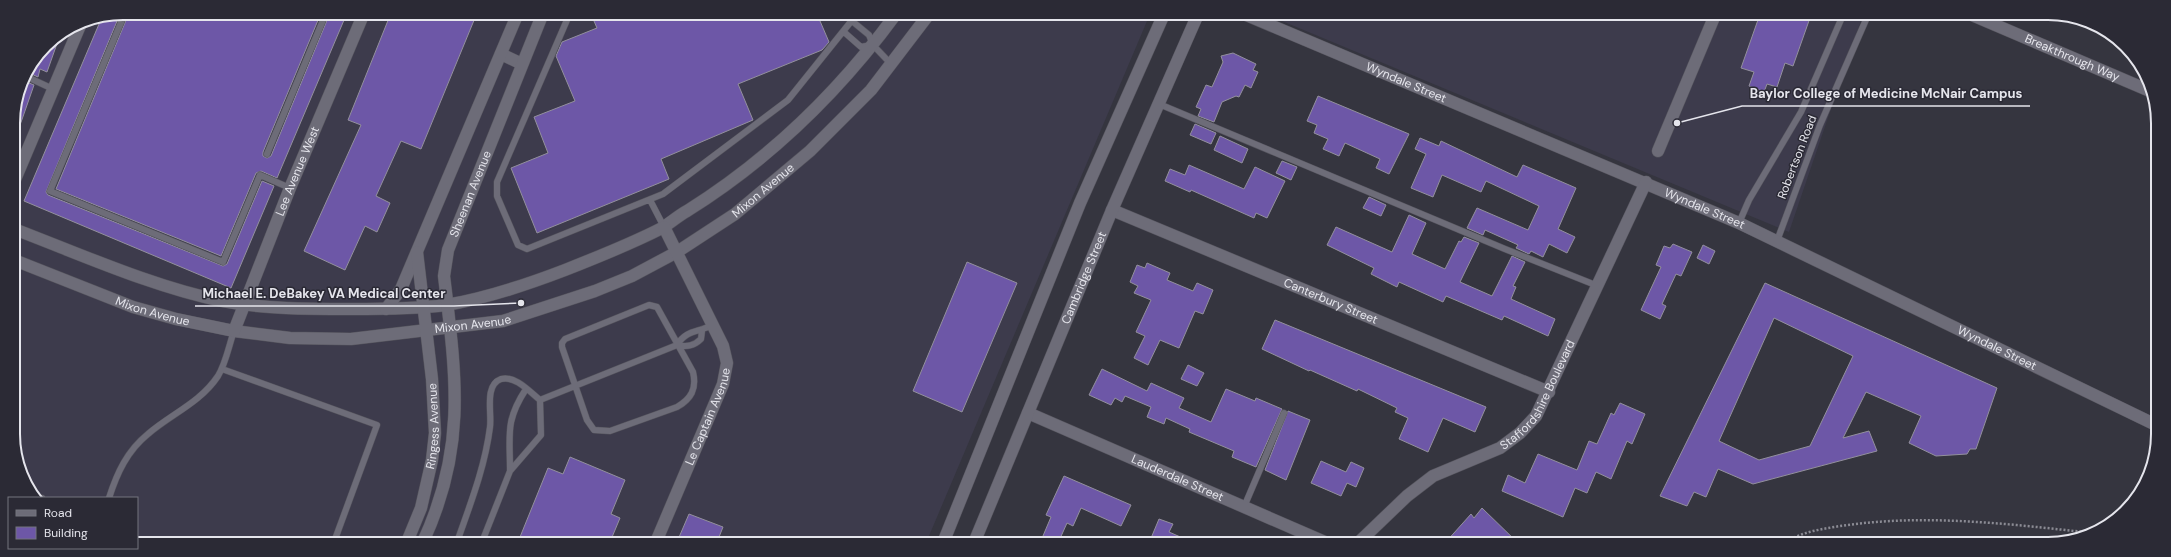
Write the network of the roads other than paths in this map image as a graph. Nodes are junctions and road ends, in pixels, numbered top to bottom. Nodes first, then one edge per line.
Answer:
1 (122, 20) edge
2 (323, 20) edge
3 (361, 20) edge
4 (515, 20) edge
5 (540, 20) edge
6 (567, 20) edge
7 (892, 20) edge
8 (924, 20) edge
9 (1161, 20) edge
10 (1195, 20) edge
11 (1258, 20) edge
12 (1713, 20) edge
13 (1841, 20) edge
14 (1866, 20) edge
15 (1984, 20) edge
16 (852, 21) joint
17 (78, 31) edge
18 (844, 32) junction
19 (873, 45) junction
20 (501, 54) junction
21 (522, 64) junction
22 (891, 64) junction
23 (31, 78) edge
24 (53, 88) junction
25 (2146, 89) edge
26 (1159, 104) junction
27 (1658, 151) dead end
28 (267, 154) dead end
29 (20, 168) edge
30 (1646, 182) junction
31 (290, 188) junction
32 (650, 200) junction
33 (1112, 210) junction
34 (1739, 223) junction
35 (664, 227) junction
36 (20, 231) edge
37 (1776, 241) junction
38 (417, 250) junction
39 (677, 252) junction
40 (20, 262) edge
41 (1598, 286) junction
42 (243, 304) junction
43 (448, 304) junction
44 (423, 308) junction
45 (386, 309) junction
46 (450, 328) junction
47 (707, 328) junction
48 (234, 331) junction
49 (426, 331) junction
50 (677, 345) junction
51 (222, 369) junction
52 (575, 387) junction
53 (526, 388) junction
54 (1549, 392) junction
55 (540, 400) junction
56 (1028, 413) junction
57 (1284, 413) dead end
58 (2151, 423) edge
59 (510, 471) junction
60 (109, 497) edge
61 (1244, 507) junction
62 (336, 537) edge
63 (409, 537) edge
64 (424, 537) edge
65 (459, 537) edge
66 (484, 537) edge
67 (658, 537) edge
68 (945, 537) edge
69 (976, 537) edge
70 (1314, 537) edge
71 (1364, 537) edge

1 - 31 lane
2 - 28 lane
3 - 31 street, Lee Avenue West
4 - 20 street
5 - 21 street, Sheenan Avenue
6 - 32 lane
7 - 19 street, Mixon Avenue
8 - 22 street, Mixon Avenue
9 - 68 street
10 - 26 street, Cambridge Street
11 - 30 street, Wyndale Street
12 - 27 street
13 - 34 lane, Robertson Road
14 - 37 lane, Robertson Road
15 - 25 street, Breakthrough Way
16 - 18 lane
16 - 19 lane
17 - 24 street
18 - 19 lane
18 - 32 lane
19 - 22 lane
19 - 35 street, Mixon Avenue
20 - 21 street
20 - 38 street
21 - 43 street, Sheenan Avenue
22 - 39 street, Mixon Avenue
23 - 24 lane
24 - 29 street
26 - 33 street, Cambridge Street
26 - 41 lane
30 - 34 street, Wyndale Street
30 - 41 street, Staffordshire Boulevard
31 - 42 street, Lee Avenue West
32 - 35 lane
33 - 54 street, Canterbury Street
33 - 56 street, Cambridge Street
34 - 37 street, Wyndale Street
35 - 39 street, Le Captain Avenue
35 - 43 street, Mixon Avenue
36 - 42 street, Mixon Avenue
37 - 58 street, Wyndale Street
38 - 44 street
38 - 45 street
39 - 46 street, Mixon Avenue
39 - 47 street, Le Captain Avenue
40 - 48 street, Mixon Avenue
41 - 54 street, Staffordshire Boulevard
42 - 45 street, Mixon Avenue
42 - 48 street, Lee Avenue West
43 - 44 street, Mixon Avenue
43 - 46 street, Sheenan Avenue
44 - 45 street, Mixon Avenue
44 - 49 street, Ringess Avenue
46 - 49 street, Mixon Avenue
46 - 64 street, Ringess Avenue
47 - 50 lane
47 - 50 lane
47 - 67 street, Le Captain Avenue
48 - 49 street, Mixon Avenue
48 - 51 lane
49 - 63 street, Ringess Avenue
50 - 52 lane
50 - 52 lane
50 - 52 lane
51 - 60 lane
51 - 62 lane
52 - 55 lane
53 - 55 lane
53 - 59 lane
53 - 65 lane
54 - 71 street, Staffordshire Boulevard
55 - 59 lane
56 - 61 street, Lauderdale Street
56 - 69 street, Cambridge Street
57 - 61 lane
59 - 66 lane
61 - 70 street, Lauderdale Street

